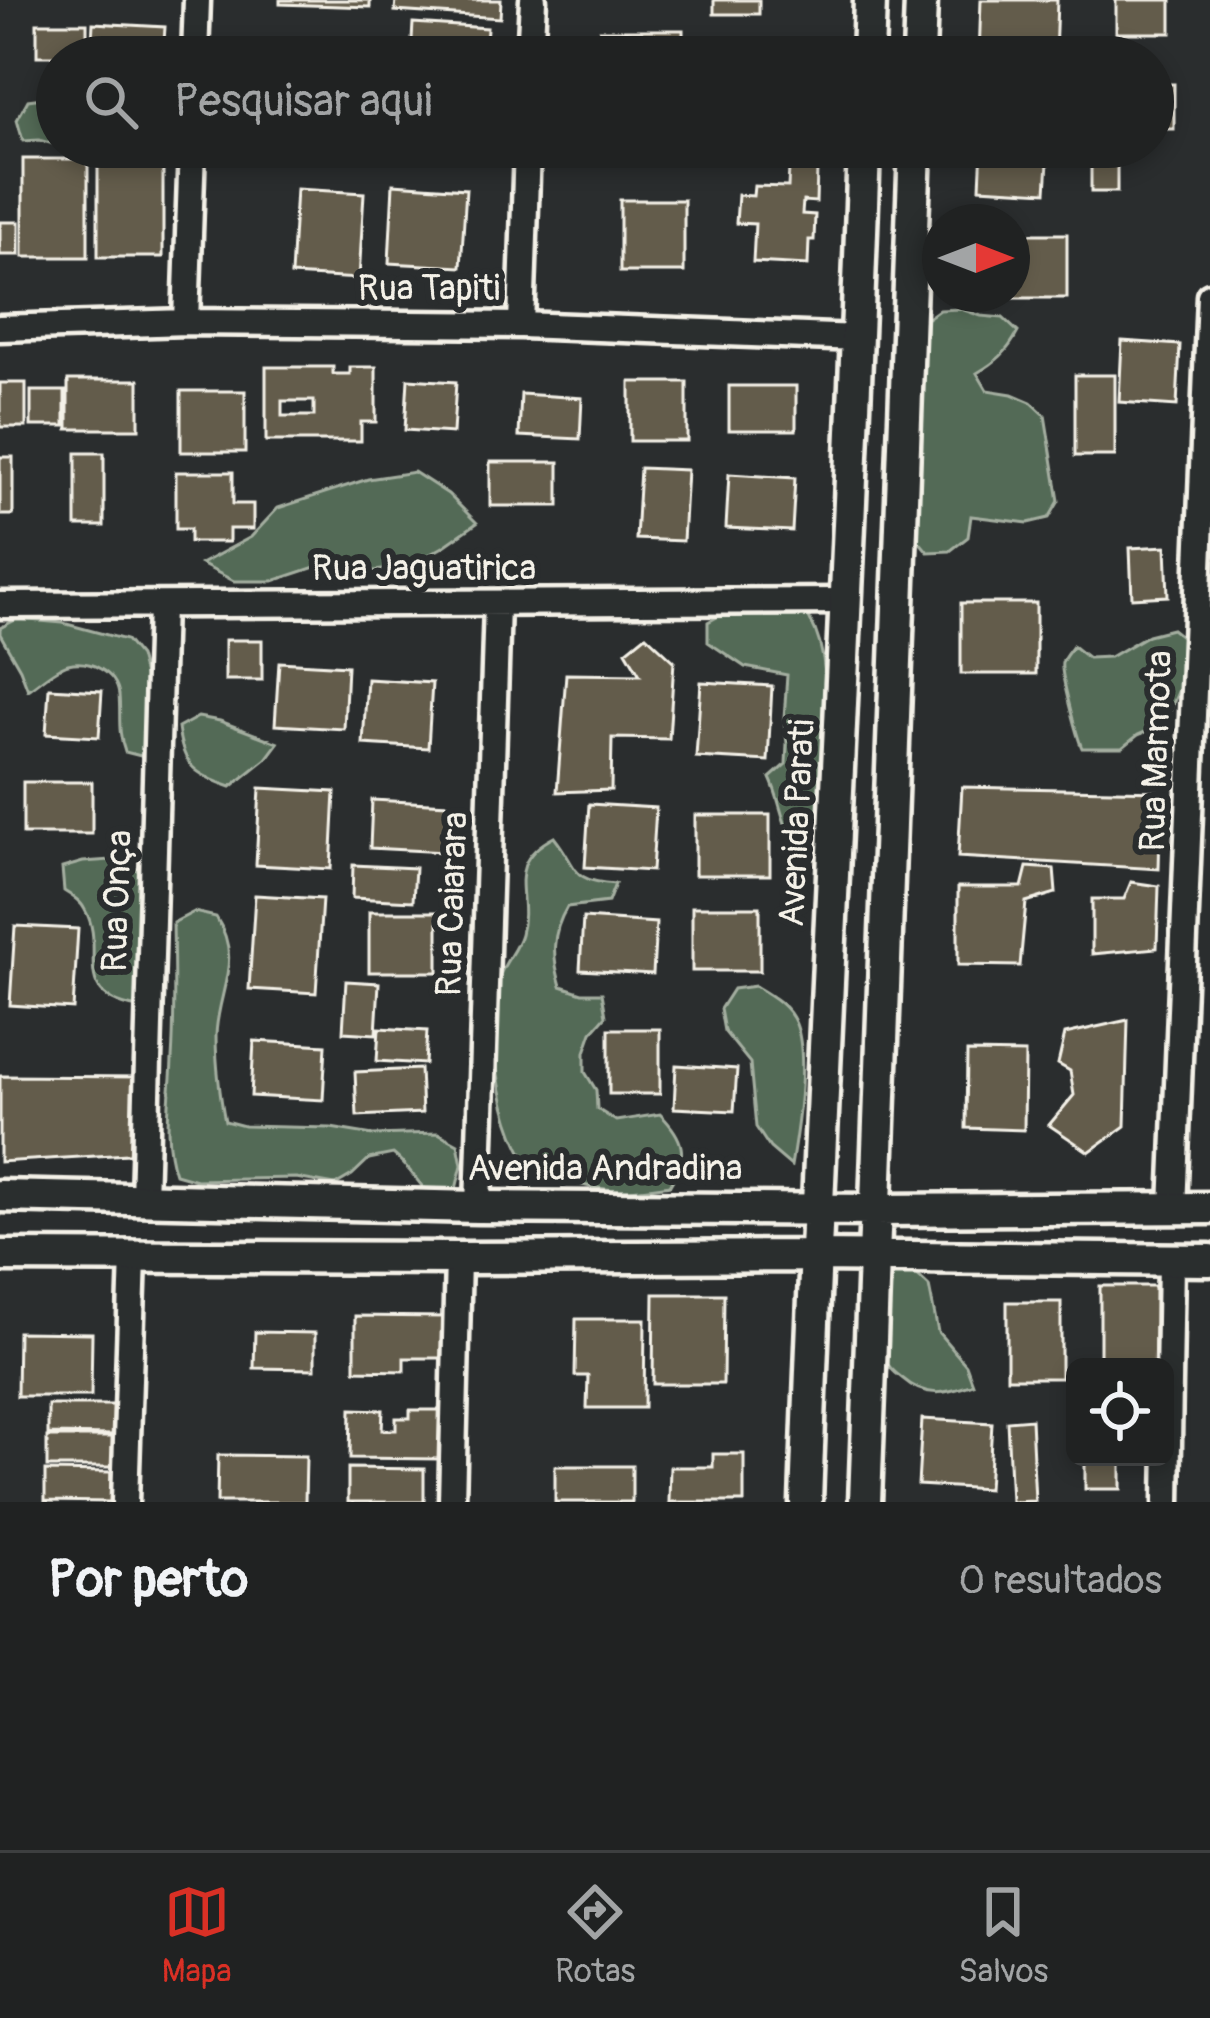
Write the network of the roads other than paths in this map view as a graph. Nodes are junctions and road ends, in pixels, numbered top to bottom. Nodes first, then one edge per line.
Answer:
1 (197, 0) edge
2 (532, 0) edge
3 (869, 0) edge
4 (921, 0) edge
5 (196, 36) edge
6 (531, 36) edge
7 (868, 36) edge
8 (920, 36) edge
9 (191, 168) edge
10 (526, 168) edge
11 (863, 168) edge
12 (914, 168) edge
13 (1210, 296) edge
14 (187, 322) junction
15 (520, 325) junction
16 (0, 328) edge
17 (858, 338) junction
18 (847, 601) junction
19 (0, 604) edge
20 (161, 604) junction
21 (497, 604) junction
22 (0, 1196) edge
23 (144, 1200) junction
24 (478, 1207) junction
25 (1173, 1208) junction
26 (1210, 1208) edge
27 (818, 1209) junction
28 (874, 1210) junction
29 (0, 1256) edge
30 (133, 1256) junction
31 (814, 1256) junction
32 (872, 1257) junction
33 (458, 1258) junction
34 (1210, 1260) edge
35 (1171, 1261) junction
36 (125, 1502) edge
37 (452, 1502) edge
38 (806, 1502) edge
39 (865, 1502) edge
40 (1167, 1502) edge

1 - 5 street
2 - 6 street
3 - 7 street
4 - 8 street
9 - 14 street
10 - 15 street
11 - 17 street, Avenida Parati
12 - 28 street
13 - 25 street, Rua Marmota
14 - 15 street, Rua Tapiti
14 - 16 street, Rua Tapiti
15 - 17 street, Rua Tapiti
17 - 18 street, Avenida Parati
18 - 21 street, Rua Jaguatirica
18 - 27 street, Avenida Parati
19 - 20 street, Rua Jaguatirica
20 - 21 street, Rua Jaguatirica
20 - 23 street, Rua Onça
21 - 24 street, Rua Caiarara
22 - 23 street, Avenida Andradina
23 - 24 street, Avenida Andradina
24 - 27 street, Avenida Andradina
25 - 26 street, Avenida Andradina
25 - 28 street, Avenida Andradina
27 - 28 street, Avenida Andradina
27 - 31 street, Avenida Parati
28 - 32 street
29 - 30 street
30 - 33 street
30 - 36 street
31 - 32 street
31 - 33 street
31 - 38 street, Avenida Parati
32 - 35 street
32 - 39 street
33 - 37 street
34 - 35 street
35 - 40 street

